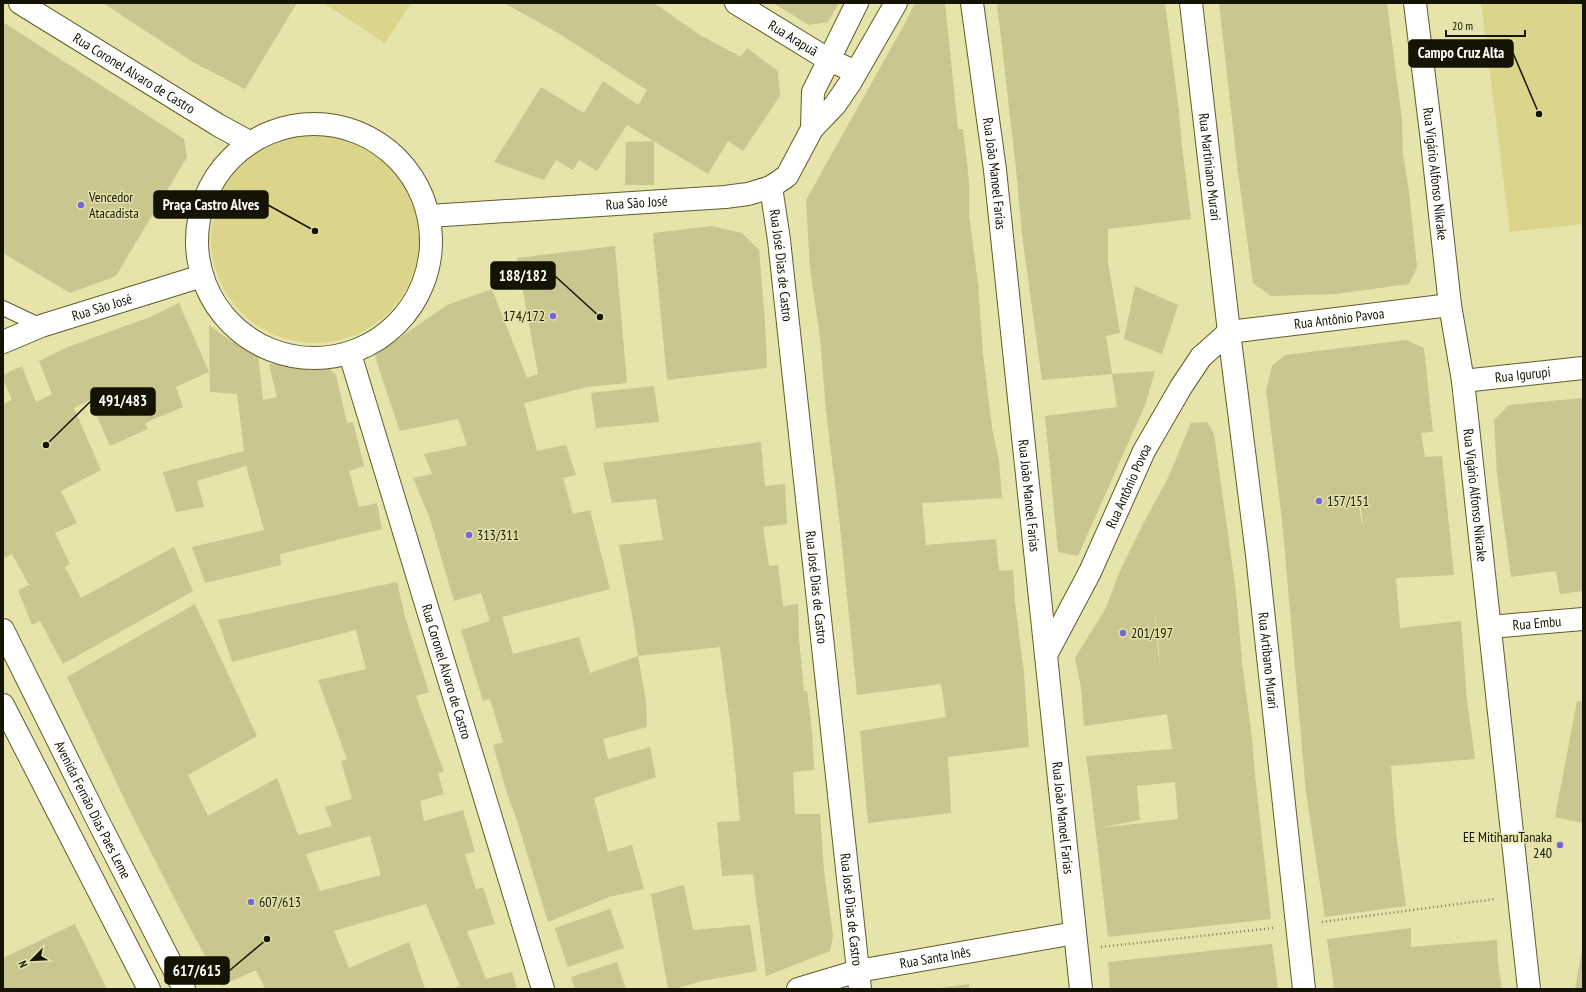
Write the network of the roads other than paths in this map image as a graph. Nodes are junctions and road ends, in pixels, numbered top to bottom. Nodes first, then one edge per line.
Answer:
1 (20, 3) edge
2 (736, 3) edge
3 (857, 3) edge
4 (896, 3) edge
5 (972, 3) edge
6 (1191, 3) edge
7 (1416, 3) edge
8 (829, 60) junction
9 (856, 72) junction
10 (812, 129) junction
11 (249, 142) junction
12 (771, 186) junction
13 (429, 216) junction
14 (202, 276) junction
15 (1450, 305) junction
16 (3, 308) edge
17 (41, 326) junction
18 (1229, 332) junction
19 (3, 342) edge
20 (350, 354) junction
21 (1583, 368) edge
22 (1463, 381) junction
23 (1583, 619) edge
24 (1490, 627) junction
25 (3, 630) edge
26 (1047, 653) junction
27 (3, 705) edge
28 (1076, 941) junction
29 (859, 980) edge
30 (149, 989) edge
31 (184, 989) edge
32 (543, 989) edge
33 (798, 989) edge
34 (1081, 989) edge
35 (1304, 989) edge
36 (1529, 989) edge

1 - 11 street, Rua Coronel Alvaro de Castro
2 - 8 street, Rua Arapuã
3 - 8 street, Rua São José
4 - 9 street, Rua São José
5 - 26 street, Rua João Manoel Farias
6 - 18 street, Rua Martiniano Murari
7 - 15 street, Rua Vigário Alfonso Nikrake
8 - 9 street, Rua Arapuã
8 - 10 street, Rua São José
9 - 10 street, Rua São José
10 - 12 street, Rua São José
11 - 13 street
11 - 14 street
12 - 13 street, Rua São José
12 - 29 street, Rua José Dias de Castro
13 - 20 street
14 - 17 street, Rua São José
14 - 20 street
15 - 18 street, Rua Antônio Pavoa
15 - 22 street, Rua Vigário Alfonso Nikrake
16 - 17 lane
17 - 19 street, Rua São José
18 - 26 street, Rua Antônio Povoa
18 - 35 street, Rua Artibano Murari
20 - 32 street, Rua Coronel Alvaro de Castro
21 - 22 street, Rua Igurupi
22 - 24 street, Rua Vigário Alfonso Nikrake
23 - 24 street, Rua Embu
24 - 36 street, Rua Vigário Alfonso Nikrake
25 - 31 street, Avenida Fernão Dias Paes Leme
26 - 28 street, Rua João Manoel Farias
27 - 30 street
28 - 29 street, Rua Santa Inês
28 - 34 street, Rua João Manoel Farias
29 - 33 street, Rua Santa Inês

